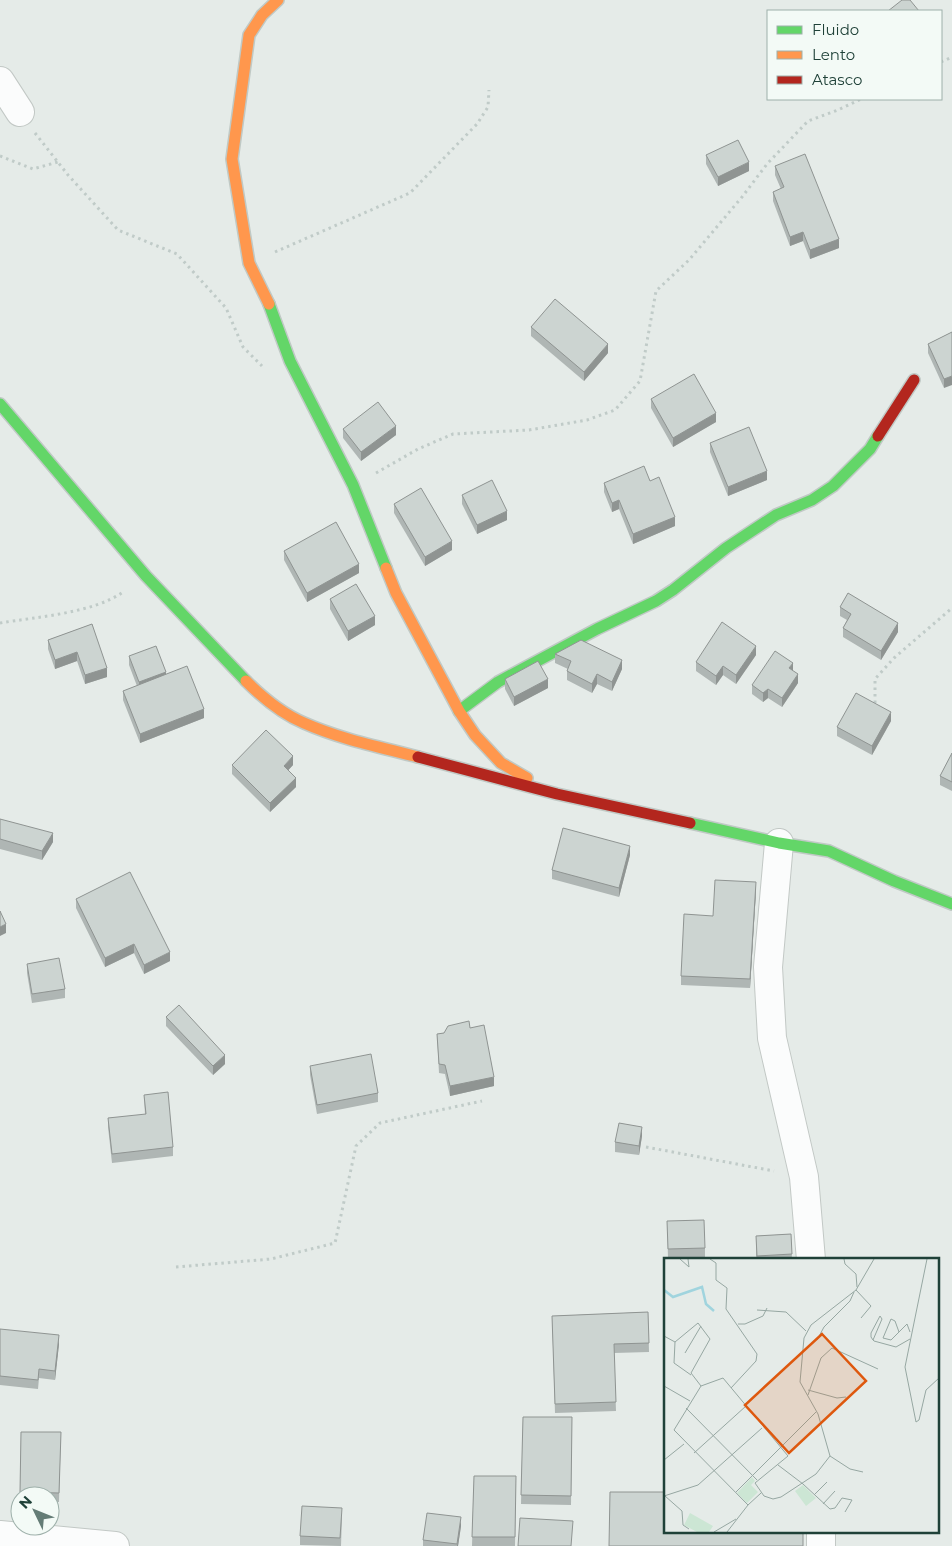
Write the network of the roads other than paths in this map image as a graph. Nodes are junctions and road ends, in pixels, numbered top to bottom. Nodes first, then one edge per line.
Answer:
1 (278, 0) edge
2 (0, 81) edge
3 (20, 112) road end
4 (914, 380) dead end
5 (0, 404) edge
6 (460, 711) junction
7 (557, 794) junction
8 (779, 843) junction
9 (952, 904) edge
10 (811, 1258) edge
11 (8, 1539) edge
12 (115, 1546) edge

1 - 6 street
2 - 3 street
4 - 6 street
5 - 7 street
6 - 7 street
7 - 8 street
8 - 9 street
8 - 10 street
11 - 12 street

